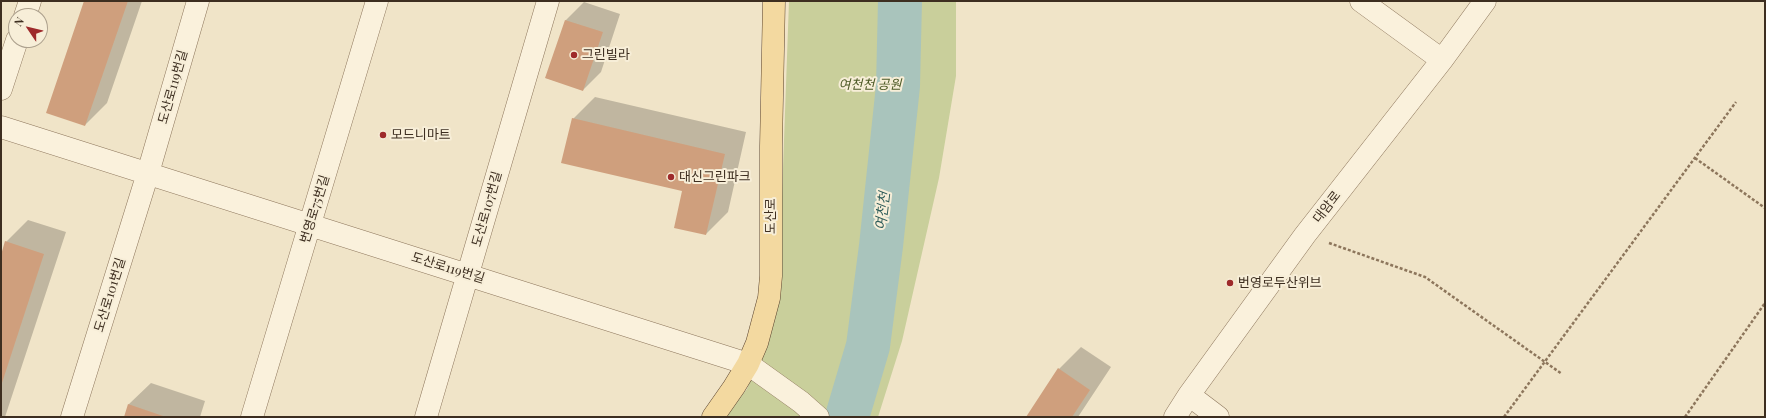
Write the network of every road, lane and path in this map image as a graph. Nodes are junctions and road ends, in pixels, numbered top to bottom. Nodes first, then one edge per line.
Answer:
1 (198, 1) edge
2 (377, 1) edge
3 (548, 1) edge
4 (774, 1) edge
5 (1361, 1) edge
6 (1485, 1) edge
7 (14, 48) edge
8 (1442, 60) junction
9 (1, 89) edge
10 (1736, 102) dead end
11 (1, 127) edge
12 (1695, 158) junction
13 (148, 173) junction
14 (1765, 208) edge
15 (310, 225) junction
16 (1305, 235) junction
17 (468, 274) junction
18 (1765, 302) edge
19 (1544, 363) junction
20 (748, 364) junction
21 (1562, 374) dead end
22 (1188, 395) junction
23 (72, 417) edge
24 (252, 417) edge
25 (426, 417) edge
26 (713, 417) edge
27 (818, 417) edge
28 (1175, 417) edge
29 (1218, 417) edge
30 (1504, 417) edge
31 (1685, 417) edge

1 - 13 street, 도산로119번길
2 - 15 street, 번영로75번길
3 - 17 street, 도산로107번길
4 - 20 main road, 도산로
5 - 8 street
6 - 8 street, 대암로
7 - 9 street
8 - 16 street, 대암로
10 - 12 path
11 - 13 street, 도산로119번길
12 - 14 path
12 - 19 path
13 - 15 street, 도산로119번길
13 - 23 street, 도산로101번길
15 - 17 street, 도산로119번길
15 - 24 street, 번영로75번길
16 - 19 path
16 - 22 street, 대암로
17 - 20 street, 도산로119번길
17 - 25 street, 도산로107번길
18 - 31 path
19 - 21 path
19 - 30 path
20 - 26 main road, 도산로
20 - 27 street, 도산로119번길
22 - 28 street, 대암로
22 - 29 street

